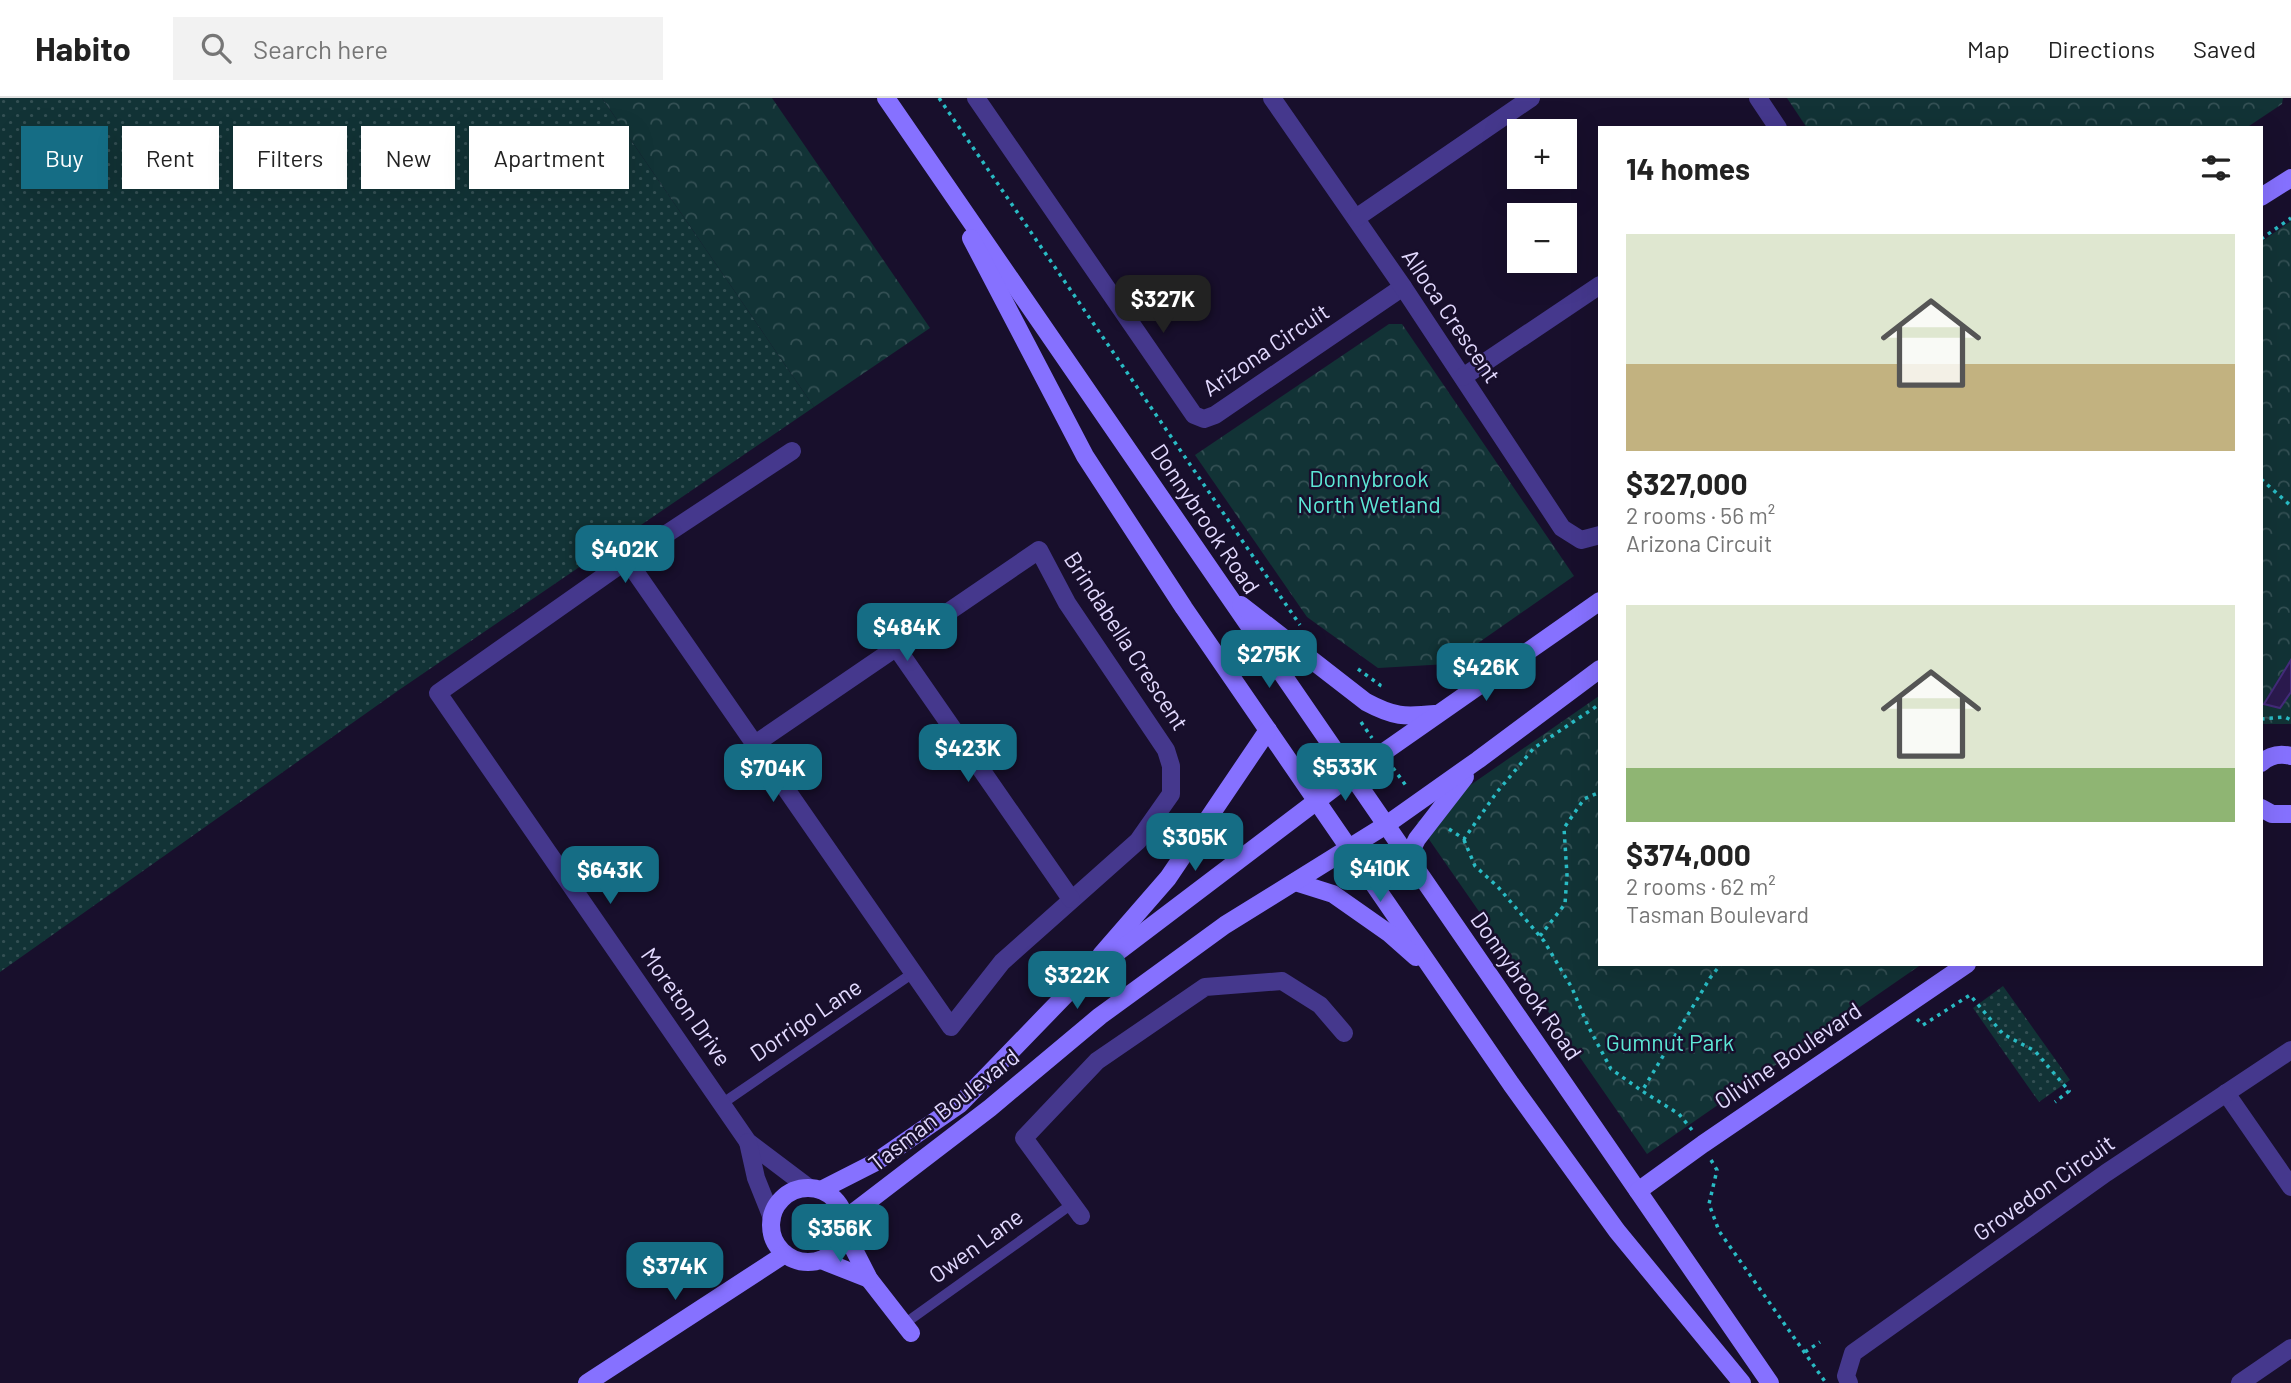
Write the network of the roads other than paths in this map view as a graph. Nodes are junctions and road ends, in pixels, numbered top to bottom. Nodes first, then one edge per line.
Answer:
1 (886, 98) edge
2 (976, 98) edge
3 (1272, 98) edge
4 (1531, 98) edge
5 (1758, 98) edge
6 (1777, 126) edge
7 (933, 167) junction
8 (2291, 178) edge
9 (2263, 196) edge
10 (1356, 218) junction
11 (1598, 286) edge
12 (1404, 287) junction
13 (1463, 377) junction
14 (792, 451) dead end
15 (1598, 536) edge
16 (627, 560) junction
17 (1227, 594) junction
18 (1598, 602) edge
19 (896, 648) junction
20 (1598, 671) edge
21 (1437, 713) junction
22 (1268, 730) junction
23 (755, 744) junction
24 (2291, 756) edge
25 (1478, 761) junction
26 (2263, 761) edge
27 (1351, 775) junction
28 (1316, 800) junction
29 (2263, 809) edge
30 (2291, 814) edge
31 (1386, 825) junction
32 (1349, 849) junction
33 (1408, 857) junction
34 (1295, 882) junction
35 (1071, 899) junction
36 (1964, 966) edge
37 (913, 973) junction
38 (1437, 976) junction
39 (1078, 982) junction
40 (1345, 1033) dead end
41 (2291, 1050) edge
42 (2226, 1093) junction
43 (723, 1103) junction
44 (748, 1142) junction
45 (2291, 1187) edge
46 (815, 1189) junction
47 (1638, 1191) junction
48 (1076, 1210) joint
49 (772, 1218) junction
50 (845, 1225) junction
51 (785, 1254) junction
52 (821, 1260) junction
53 (869, 1279) junction
54 (908, 1328) joint
55 (2291, 1348) edge
56 (587, 1383) edge
57 (1742, 1383) edge
58 (1770, 1383) edge
59 (1849, 1383) edge
60 (2240, 1383) edge

1 - 7 main road, Donnybrook Road
2 - 12 street, Arizona Circuit
3 - 10 street, Alloca Crescent
4 - 10 street
5 - 6 street
7 - 17 main road, Donnybrook Road
7 - 22 main road, Donnybrook Road
8 - 9 main road
10 - 12 street, Alloca Crescent
11 - 13 street
12 - 13 street, Alloca Crescent
13 - 15 street, Alloca Crescent
14 - 16 street
16 - 23 street, Brindabella Crescent
16 - 43 street, Moreton Drive
17 - 21 main road
17 - 27 main road, Donnybrook Road
18 - 21 main road, Tasman Boulevard
19 - 23 street
19 - 35 street
19 - 35 street, Brindabella Crescent
20 - 25 main road
21 - 27 main road, Tasman Boulevard
22 - 28 main road, Donnybrook Road
22 - 39 main road
23 - 37 street, Brindabella Crescent
24 - 26 main road
25 - 31 main road, Tasman Boulevard
25 - 33 main road
27 - 28 main road, Tasman Boulevard
27 - 31 main road, Donnybrook Road
28 - 32 main road, Donnybrook Road
28 - 39 main road, Tasman Boulevard
29 - 30 main road
31 - 32 main road, Tasman Boulevard
31 - 33 main road, Donnybrook Road
32 - 34 main road, Tasman Boulevard
32 - 38 main road, Donnybrook Road
33 - 47 main road, Donnybrook Road
34 - 38 main road
34 - 50 main road, Tasman Boulevard
35 - 37 street, Brindabella Crescent
36 - 47 main road, Olivine Boulevard
37 - 43 lane, Dorrigo Lane
38 - 57 main road, Donnybrook Road
39 - 46 main road, Tasman Boulevard
40 - 48 street
41 - 42 street, Grovedon Circuit
42 - 45 street
42 - 59 street, Grovedon Circuit
43 - 44 street, Moreton Drive
44 - 46 street, Moreton Drive
44 - 49 street, Moreton Drive
46 - 49 main road
46 - 50 main road
47 - 58 main road, Donnybrook Road
48 - 54 lane, Owen Lane
49 - 51 main road
50 - 52 main road
50 - 53 main road
51 - 52 main road
51 - 56 main road
52 - 53 main road
53 - 54 main road
55 - 60 street

